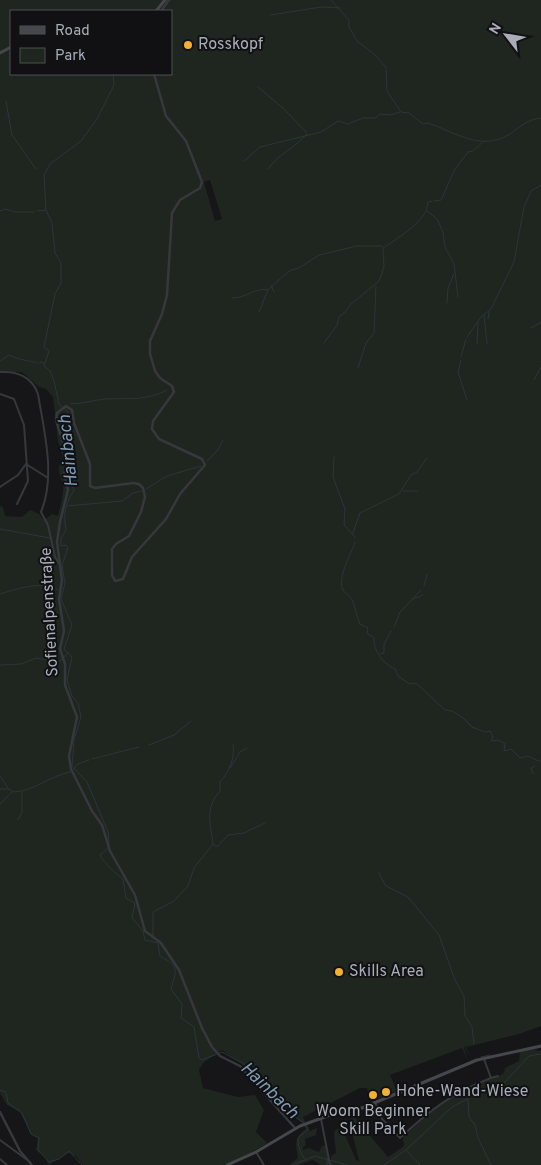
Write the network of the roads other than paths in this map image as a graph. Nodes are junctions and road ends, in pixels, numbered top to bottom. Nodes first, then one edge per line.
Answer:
1 (167, 0) edge
2 (157, 10) edge
3 (154, 75) edge
4 (0, 372) edge
5 (0, 394) edge
6 (26, 464) junction
7 (48, 478) junction
8 (0, 487) edge
9 (17, 504) dead end
10 (60, 565) junction
11 (541, 1046) edge
12 (484, 1058) junction
13 (498, 1076) dead end
14 (491, 1078) junction
15 (375, 1102) junction
16 (0, 1112) edge
17 (322, 1119) junction
18 (295, 1128) junction
19 (0, 1140) edge
20 (256, 1152) junction
21 (0, 1159) edge
22 (26, 1160) junction
23 (330, 1163) edge
24 (8, 1165) edge
25 (32, 1165) edge
26 (227, 1165) edge
27 (264, 1165) edge

1 - 2 main road
3 - 10 street, Sofienalpenstraße
4 - 7 street
5 - 6 street
6 - 7 street
6 - 8 street
6 - 9 street
7 - 10 street
10 - 18 street, Sofienalpenstraße
11 - 12 main road
12 - 14 street
12 - 15 main road
13 - 14 street
14 - 15 street
15 - 17 main road
16 - 22 street
17 - 18 main road
17 - 23 street
18 - 20 main road
19 - 22 street
20 - 26 main road
20 - 27 street
21 - 24 street
22 - 25 street

